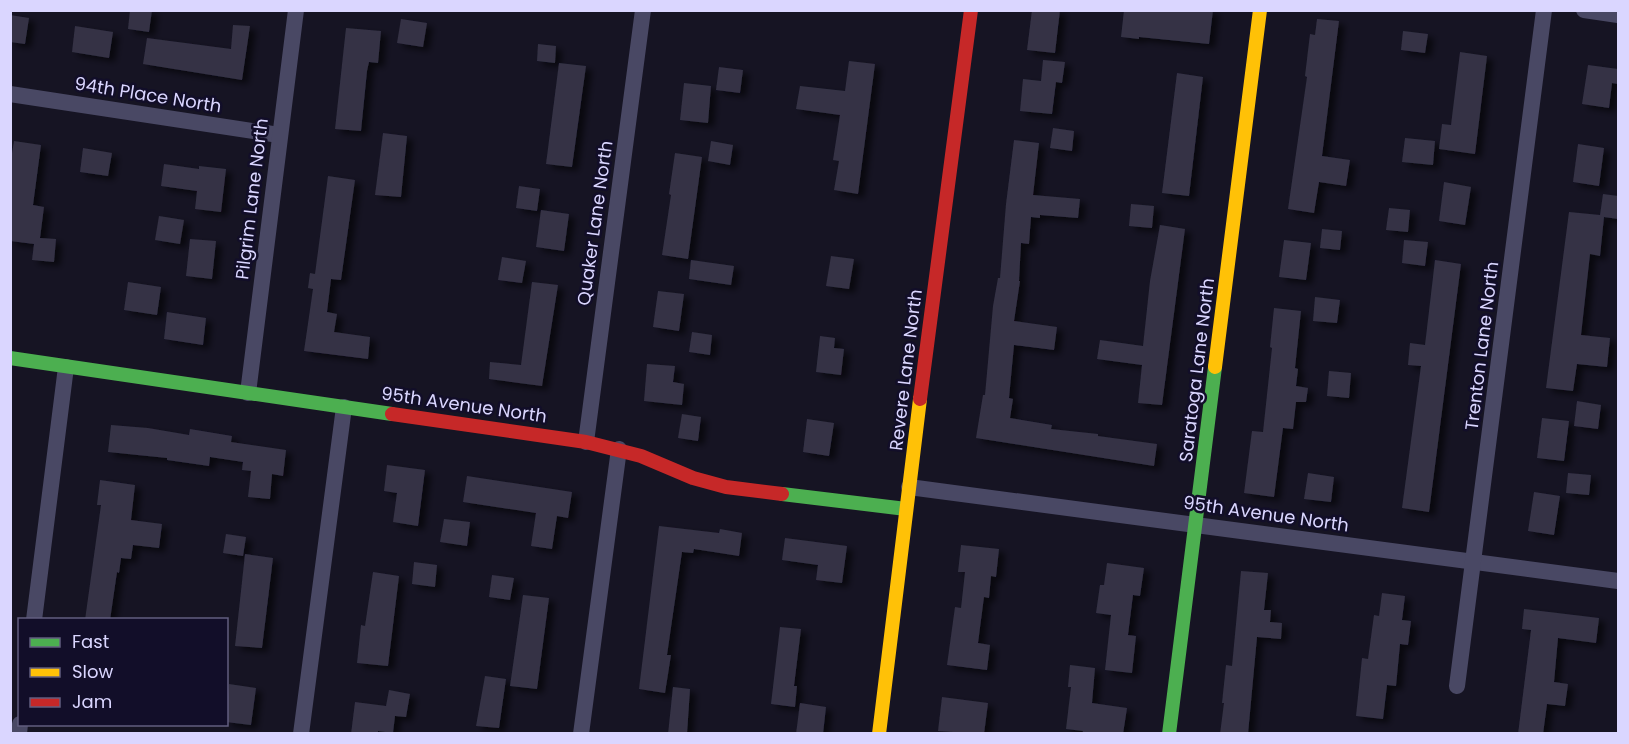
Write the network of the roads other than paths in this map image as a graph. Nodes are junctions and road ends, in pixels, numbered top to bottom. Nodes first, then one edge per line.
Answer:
1 (296, 10) edge
2 (643, 10) edge
3 (971, 10) edge
4 (1260, 10) edge
5 (1544, 10) edge
6 (1584, 10) edge
7 (1618, 15) edge
8 (10, 94) edge
9 (279, 135) junction
10 (10, 358) edge
11 (66, 367) junction
12 (248, 393) junction
13 (344, 407) junction
14 (586, 442) junction
15 (619, 449) junction
16 (909, 487) junction
17 (906, 509) junction
18 (1196, 524) junction
19 (1474, 562) junction
20 (1618, 581) edge
21 (34, 618) edge
22 (1457, 686) dead end
23 (301, 734) edge
24 (581, 734) edge
25 (879, 734) edge
26 (1169, 734) edge

1 - 9 street, Pilgrim Lane North
2 - 14 street, Quaker Lane North
3 - 16 street, Revere Lane North
4 - 18 street, Saratoga Lane North
5 - 19 street, Trenton Lane North
6 - 7 street
8 - 9 street, 94th Place North
9 - 12 street, Pilgrim Lane North
10 - 11 street, 95th Avenue North
11 - 12 street, 95th Avenue North
11 - 21 street
12 - 13 street, 95th Avenue North
13 - 14 street, 95th Avenue North
13 - 23 street
14 - 15 street, 95th Avenue North
15 - 17 street, 95th Avenue North
15 - 24 street
16 - 17 street, Revere Lane North
16 - 18 street, 95th Avenue North
17 - 25 street, Revere Lane North
18 - 19 street, 95th Avenue North
18 - 26 street, Saratoga Lane North
19 - 20 street, 95th Avenue North
19 - 22 street, Trenton Lane North

